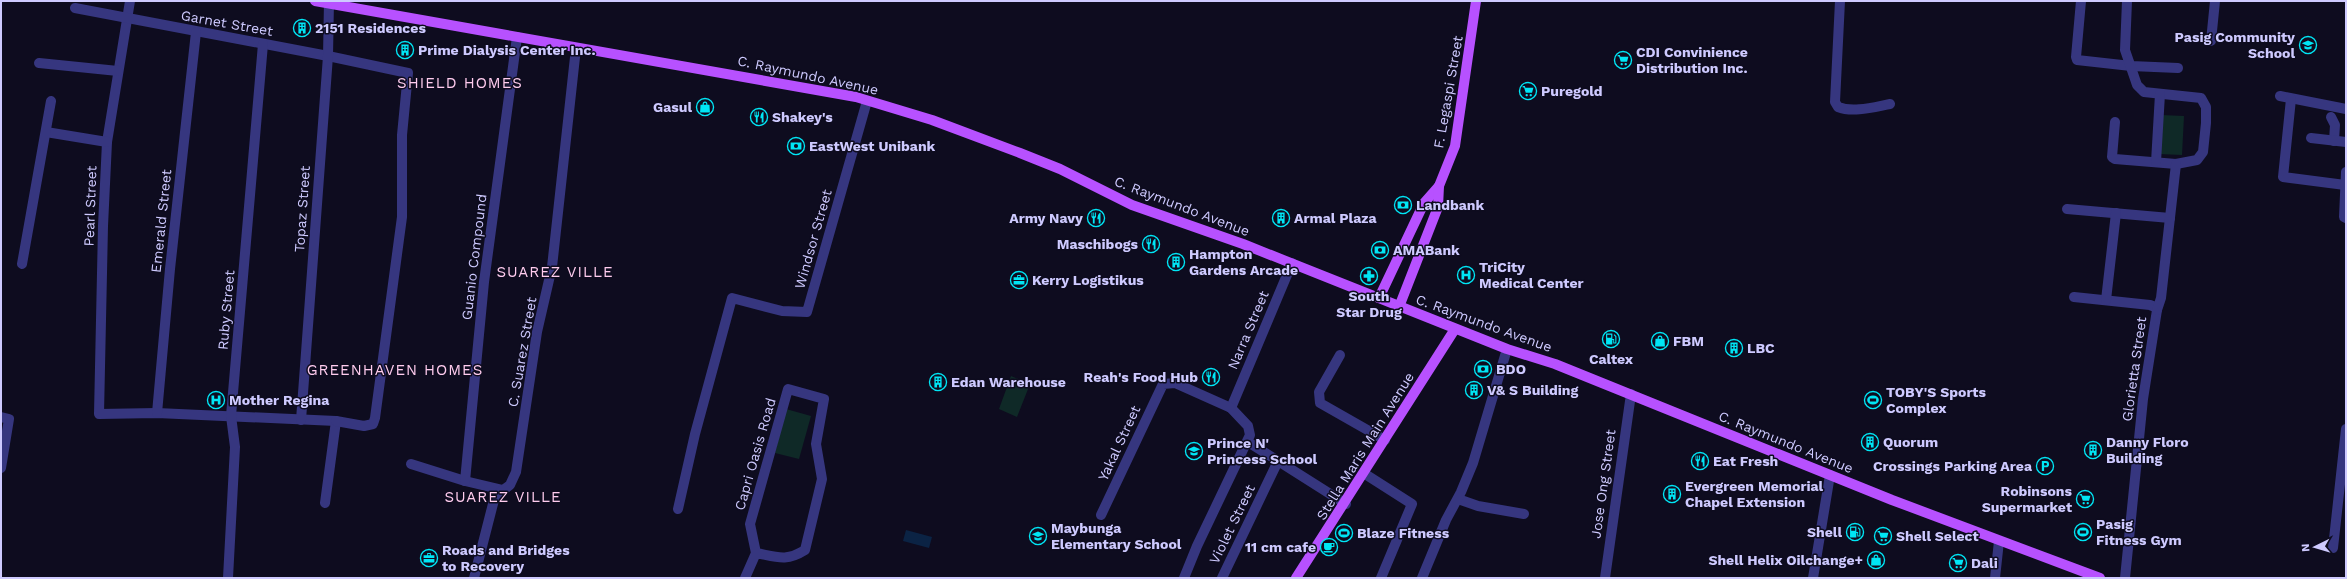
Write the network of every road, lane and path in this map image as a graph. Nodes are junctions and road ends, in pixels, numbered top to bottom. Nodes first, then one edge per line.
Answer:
1 (130, 1) edge
2 (315, 1) edge
3 (1476, 1) edge
4 (1840, 1) edge
5 (2082, 1) edge
6 (2127, 1) edge
7 (2215, 1) edge
8 (329, 2) edge
9 (76, 8) dead end
10 (128, 19) junction
11 (196, 32) junction
12 (517, 37) junction
13 (2211, 41) dead end
14 (263, 44) junction
15 (576, 48) junction
16 (328, 56) junction
17 (39, 63) dead end
18 (2131, 66) junction
19 (2178, 68) dead end
20 (118, 71) junction
21 (2160, 94) junction
22 (2280, 96) dead end
23 (2291, 99) junction
24 (51, 101) dead end
25 (867, 101) junction
26 (1890, 104) dead end
27 (2346, 109) edge
28 (2331, 117) dead end
29 (2115, 122) dead end
30 (46, 132) junction
31 (2311, 138) dead end
32 (2334, 141) junction
33 (107, 142) junction
34 (2346, 142) edge
35 (2156, 162) junction
36 (2176, 164) junction
37 (2346, 172) edge
38 (2345, 185) edge
39 (1439, 186) junction
40 (2067, 209) dead end
41 (2116, 213) junction
42 (2170, 218) junction
43 (2346, 218) edge
44 (1292, 263) junction
45 (22, 264) dead end
46 (2074, 297) dead end
47 (1379, 298) junction
48 (2106, 300) junction
49 (1399, 307) junction
50 (2156, 309) junction
51 (1455, 329) junction
52 (1507, 349) junction
53 (1340, 355) dead end
54 (1631, 394) junction
55 (1230, 408) junction
56 (157, 413) junction
57 (231, 416) junction
58 (1, 417) edge
59 (301, 420) junction
60 (336, 421) junction
61 (2346, 429) edge
62 (1249, 439) junction
63 (1385, 440) junction
64 (2344, 457) edge
65 (1278, 461) junction
66 (411, 464) dead end
67 (1, 468) edge
68 (1365, 474) junction
69 (1830, 475) junction
70 (465, 482) junction
71 (503, 490) junction
72 (1458, 499) junction
73 (325, 503) dead end
74 (1346, 504) junction
75 (678, 509) dead end
76 (2342, 509) edge
77 (1524, 514) dead end
78 (1101, 515) dead end
79 (1999, 541) junction
80 (2333, 548) dead end
81 (756, 553) junction
82 (2079, 574) edge
83 (228, 578) edge
84 (474, 578) edge
85 (745, 578) edge
86 (1184, 578) edge
87 (1222, 578) edge
88 (1296, 578) edge
89 (1381, 578) edge
90 (1422, 578) edge
91 (1605, 578) edge
92 (1813, 578) edge
93 (1995, 578) edge
94 (2100, 578) edge
95 (2125, 578) edge

1 - 10 street, Pearl Street
2 - 8 main road, C. Raymundo Avenue
3 - 39 main road, F. Legaspi Street
4 - 26 street
5 - 18 street
6 - 18 street
7 - 13 street
8 - 12 main road, C. Raymundo Avenue
8 - 16 street, Topaz Street
9 - 10 street, Garnet Street
10 - 11 street, Garnet Street
10 - 20 street, Pearl Street
11 - 14 street, Garnet Street
11 - 56 street, Emerald Street
12 - 15 main road, C. Raymundo Avenue
12 - 70 street, Guanio Compound
14 - 16 street, Garnet Street
14 - 57 street, Ruby Street
15 - 25 main road, C. Raymundo Avenue
15 - 71 street, C. Suarez Street
16 - 59 street, Topaz Street
16 - 60 street, Garnet Street
17 - 20 street
18 - 19 street
18 - 21 street
20 - 33 street, Pearl Street
21 - 35 street
21 - 36 street
22 - 23 street
23 - 27 street
23 - 38 street
24 - 30 street
25 - 44 main road, C. Raymundo Avenue
25 - 75 street, Windsor Street
28 - 32 street
29 - 35 street
30 - 33 street
30 - 45 street
31 - 32 street
32 - 34 street
33 - 56 street, Pearl Street
35 - 36 street
36 - 42 street, Glorietta Street
37 - 38 street
38 - 43 street
39 - 47 main road, F. Legaspi Street
39 - 49 main road, F. Legaspi Street
40 - 41 street
41 - 42 street
41 - 48 street
42 - 50 street, Glorietta Street
44 - 47 main road, C. Raymundo Avenue
44 - 55 street, Narra Street
46 - 48 street
47 - 49 main road, C. Raymundo Avenue
48 - 50 street
49 - 51 main road, C. Raymundo Avenue
50 - 95 street, Glorietta Street
51 - 52 main road, C. Raymundo Avenue
51 - 63 main road, Stella Maris Main Avenue
52 - 54 main road, C. Raymundo Avenue
52 - 72 street
53 - 63 street
54 - 69 main road, C. Raymundo Avenue
54 - 91 street, Jose Ong Street
55 - 62 street
55 - 78 street, Yakal Street
56 - 57 street
57 - 59 street
57 - 83 street, Ruby Street
58 - 67 street
59 - 60 street
60 - 73 street
61 - 64 street
62 - 65 street
62 - 86 street
63 - 68 main road, Stella Maris Main Avenue
64 - 76 street
65 - 74 street
65 - 87 street, Violet Street
66 - 70 street
68 - 74 main road, Stella Maris Main Avenue
68 - 89 street
69 - 79 main road, C. Raymundo Avenue
69 - 92 street
70 - 71 street
71 - 84 street, C. Suarez Street
72 - 77 street
72 - 90 street
74 - 88 main road, Stella Maris Main Avenue
76 - 80 street
79 - 82 main road, C. Raymundo Avenue
79 - 93 street
81 - 81 street, Capri Oasis Road
81 - 85 street
82 - 94 main road, C. Raymundo Avenue

